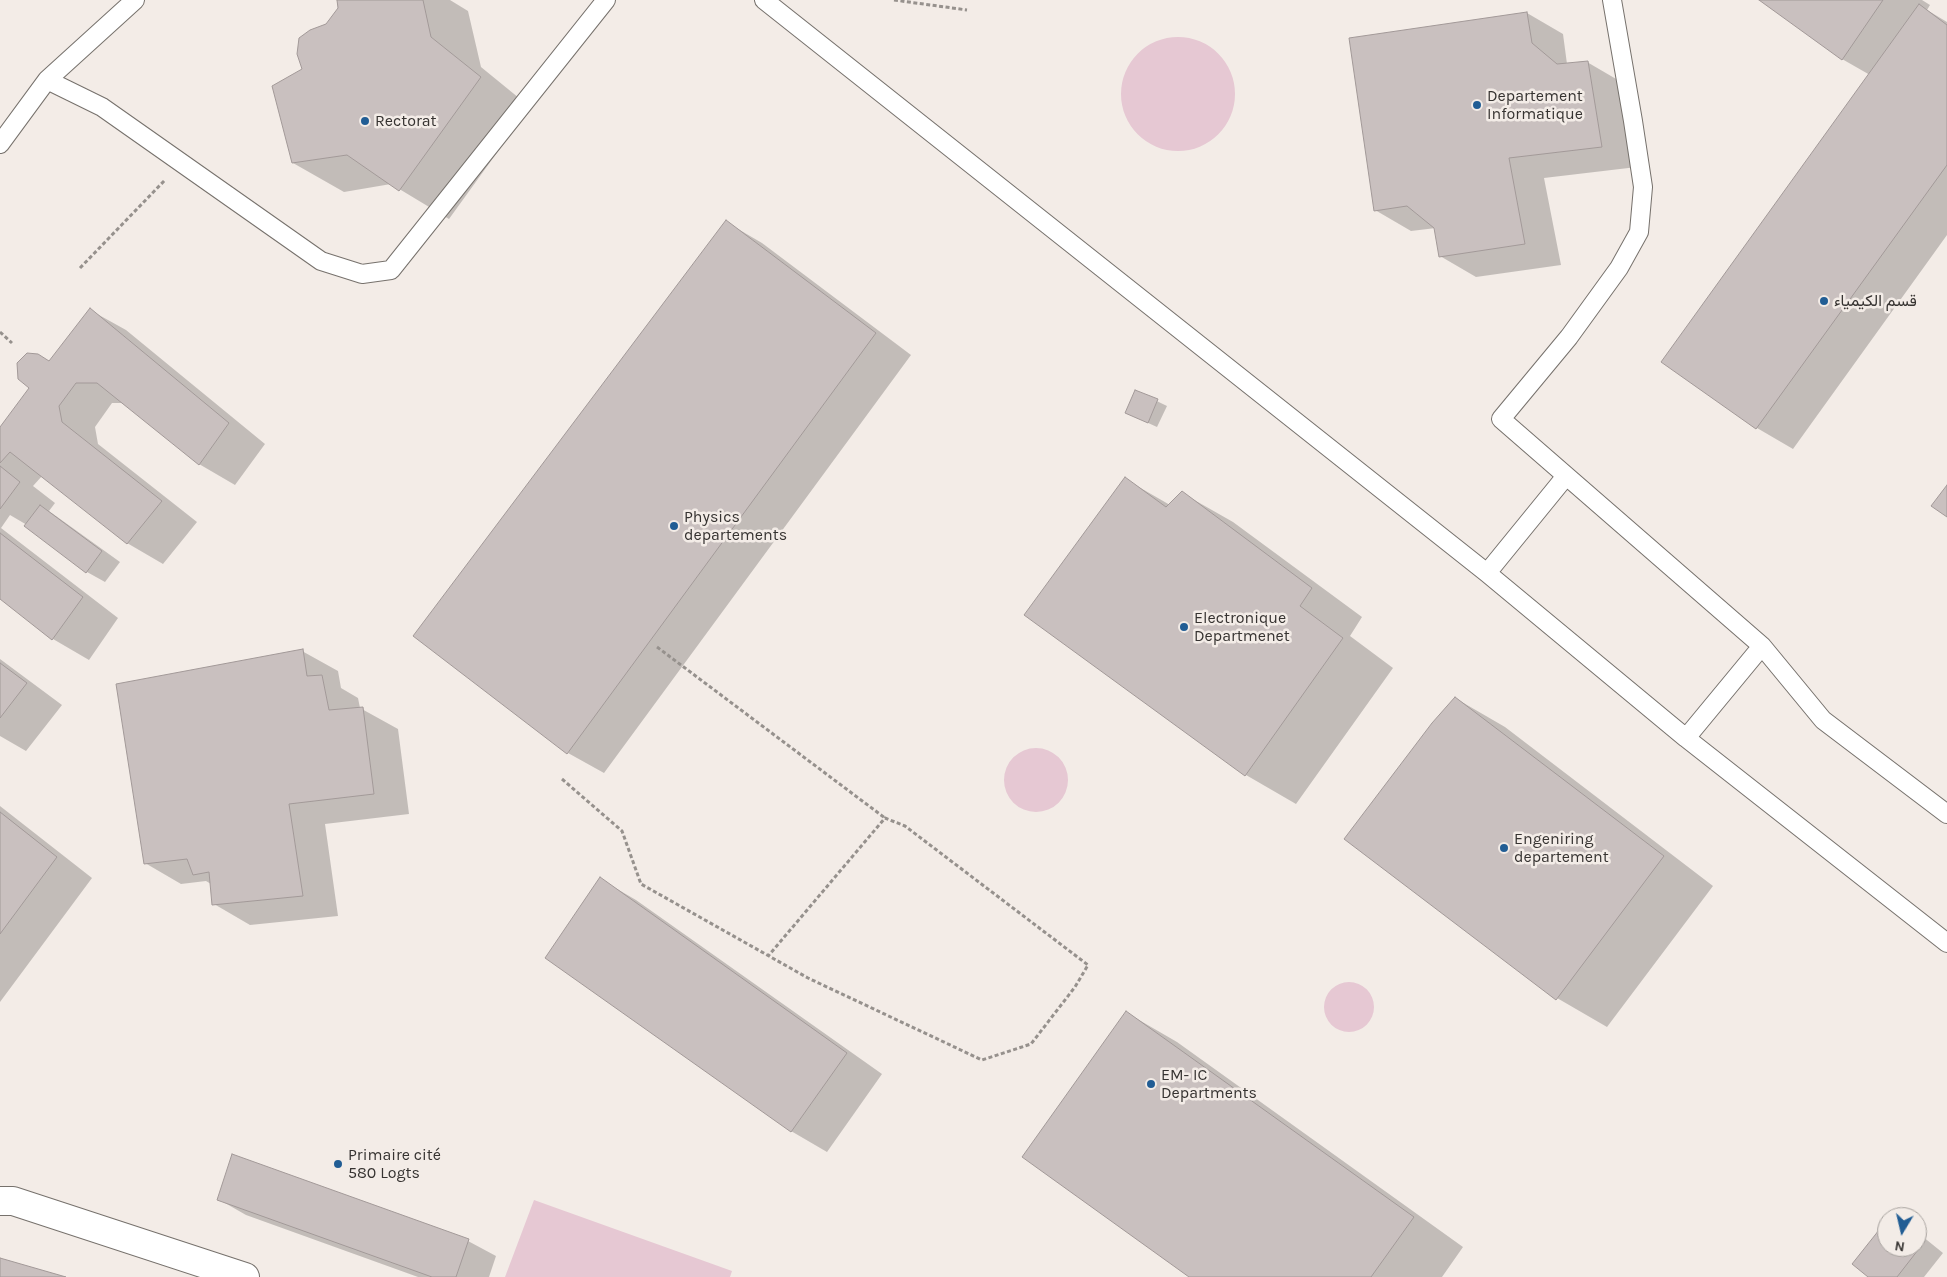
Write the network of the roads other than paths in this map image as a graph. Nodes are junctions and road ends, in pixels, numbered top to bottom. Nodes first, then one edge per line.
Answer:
1 (135, 0) edge
2 (606, 0) edge
3 (764, 0) edge
4 (1612, 0) edge
5 (47, 80) junction
6 (0, 144) edge
7 (1566, 476) junction
8 (1487, 573) junction
9 (1762, 646) junction
10 (1686, 738) junction
11 (1947, 814) edge
12 (1947, 943) edge
13 (0, 1201) edge
14 (245, 1277) edge

1 - 5 lane
2 - 5 lane
3 - 8 lane
4 - 7 lane
5 - 6 lane
7 - 8 lane
7 - 9 lane
8 - 10 lane
9 - 10 lane
9 - 11 lane
10 - 12 lane
13 - 14 street

